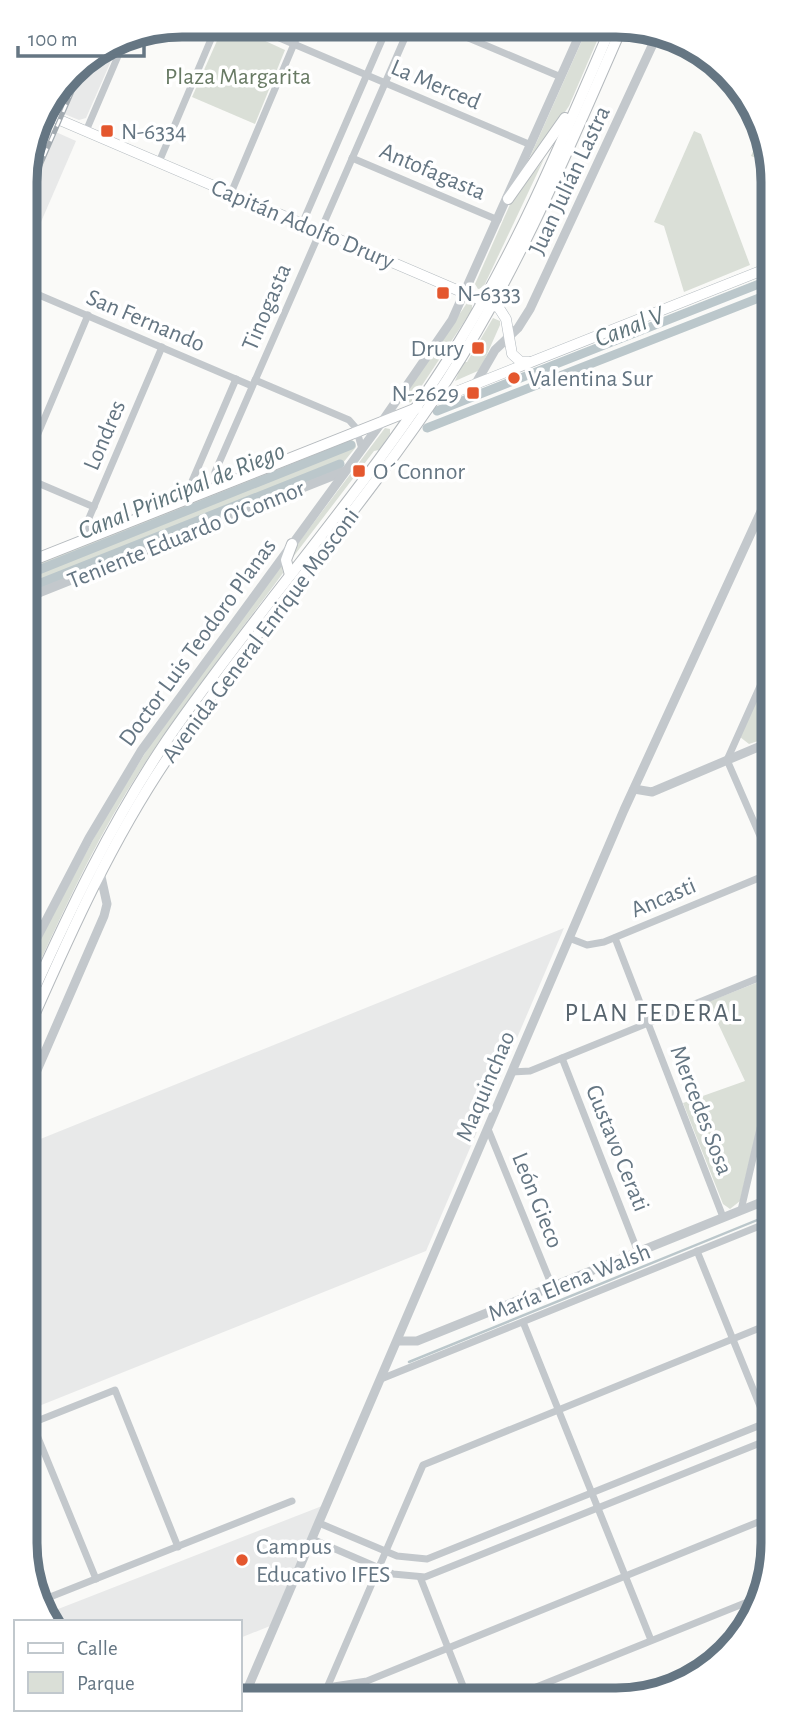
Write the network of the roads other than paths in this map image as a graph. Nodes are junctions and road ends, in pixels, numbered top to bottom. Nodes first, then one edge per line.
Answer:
1 (212, 37) edge
2 (277, 37) edge
3 (297, 37) edge
4 (383, 37) edge
5 (405, 37) edge
6 (466, 37) edge
7 (579, 37) edge
8 (607, 37) edge
9 (618, 37) edge
10 (654, 42) edge
11 (294, 44) junction
12 (120, 51) edge
13 (367, 75) junction
14 (561, 78) junction
15 (385, 83) junction
16 (583, 93) junction
17 (53, 116) edge
18 (86, 131) junction
19 (531, 145) junction
20 (352, 158) junction
21 (159, 162) junction
22 (231, 193) junction
23 (508, 199) junction
24 (498, 220) junction
25 (302, 224) junction
26 (320, 231) junction
27 (761, 271) edge
28 (37, 294) edge
29 (466, 294) junction
30 (488, 303) junction
31 (88, 316) junction
32 (509, 338) junction
33 (162, 347) junction
34 (530, 362) junction
35 (236, 379) junction
36 (254, 383) junction
37 (476, 383) junction
38 (402, 394) junction
39 (433, 401) junction
40 (415, 408) junction
41 (381, 423) junction
42 (357, 432) junction
43 (37, 436) edge
44 (362, 449) junction
45 (346, 470) junction
46 (37, 483) edge
47 (310, 485) junction
48 (215, 488) junction
49 (184, 501) junction
50 (323, 502) junction
51 (94, 507) junction
52 (761, 511) edge
53 (88, 539) junction
54 (292, 544) junction
55 (37, 559) edge
56 (290, 575) junction
57 (39, 593) joint
58 (37, 597) edge
59 (761, 684) edge
60 (761, 746) edge
61 (727, 760) junction
62 (634, 789) junction
63 (761, 837) edge
64 (100, 872) junction
65 (761, 877) edge
66 (37, 938) edge
67 (569, 938) junction
68 (615, 938) junction
69 (761, 978) edge
70 (37, 983) edge
71 (37, 1009) edge
72 (648, 1023) junction
73 (562, 1058) junction
74 (37, 1070) edge
75 (512, 1072) junction
76 (761, 1127) edge
77 (488, 1129) junction
78 (761, 1202) edge
79 (741, 1210) junction
80 (723, 1217) junction
81 (761, 1225) edge
82 (697, 1251) junction
83 (638, 1252) junction
84 (552, 1286) junction
85 (523, 1322) junction
86 (761, 1328) edge
87 (733, 1339) junction
88 (398, 1341) junction
89 (381, 1379) junction
90 (761, 1401) edge
91 (558, 1410) junction
92 (37, 1421) edge
93 (761, 1425) edge
94 (37, 1435) edge
95 (761, 1443) edge
96 (592, 1493) junction
97 (292, 1501) dead end
98 (598, 1508) junction
99 (761, 1521) edge
100 (319, 1523) junction
101 (312, 1539) junction
102 (178, 1547) junction
103 (385, 1552) junction
104 (378, 1568) junction
105 (625, 1576) junction
106 (420, 1577) junction
107 (96, 1579) junction
108 (48, 1598) edge
109 (749, 1601) edge
110 (652, 1640) junction
111 (448, 1648) junction
112 (327, 1687) joint
113 (248, 1688) edge
114 (464, 1688) edge
115 (534, 1688) edge

1 - 21 street
2 - 11 street, La Merced
3 - 11 street
4 - 13 street
5 - 15 street, Tinogasta
6 - 14 street
7 - 14 street, Doctor Luis Teodoro Planas
8 - 16 main road, Avenida General Enrique Mosconi
9 - 30 main road, Avenida General Enrique Mosconi
10 - 32 street, Juan Julián Lastra
11 - 13 street, La Merced
11 - 22 street
12 - 18 street
13 - 15 street, La Merced
13 - 25 street
14 - 19 street, Doctor Luis Teodoro Planas
15 - 19 street, La Merced
15 - 20 street, Tinogasta
16 - 23 main road
16 - 30 main road, Avenida General Enrique Mosconi
17 - 18 main road, Capitán Adolfo Drury
18 - 21 main road, Capitán Adolfo Drury
19 - 23 street, Doctor Luis Teodoro Planas
20 - 24 street, Antofagasta
20 - 26 street, Tinogasta
21 - 22 main road, Capitán Adolfo Drury
22 - 25 main road, Capitán Adolfo Drury
23 - 24 street, Doctor Luis Teodoro Planas
24 - 29 street, Doctor Luis Teodoro Planas
25 - 26 main road, Capitán Adolfo Drury
26 - 29 main road, Capitán Adolfo Drury
26 - 36 street, Tinogasta
27 - 34 main road, Teniente Eduardo O'Connor
28 - 31 street, San Fernando
29 - 30 main road, Capitán Adolfo Drury
29 - 38 street, Doctor Luis Teodoro Planas
30 - 32 main road
30 - 39 main road, Avenida General Enrique Mosconi
30 - 40 main road, Avenida General Enrique Mosconi
31 - 33 street, San Fernando
31 - 43 street
32 - 34 main road
32 - 37 street
33 - 35 street, San Fernando
33 - 51 street, Londres
34 - 37 main road, Teniente Eduardo O'Connor
35 - 36 street, San Fernando
35 - 49 street, Tinogasta
36 - 42 street, San Fernando
36 - 48 street, Tinogasta
37 - 39 main road, Teniente Eduardo O'Connor
38 - 40 street
38 - 41 street, Doctor Luis Teodoro Planas
39 - 40 main road, Teniente Eduardo O'Connor
39 - 64 main road, Avenida General Enrique Mosconi
40 - 41 main road, Teniente Eduardo O'Connor
40 - 56 main road, Avenida General Enrique Mosconi
41 - 42 main road, Teniente Eduardo O'Connor
41 - 44 street, Doctor Luis Teodoro Planas
42 - 44 street
42 - 48 main road, Teniente Eduardo O'Connor
44 - 45 street, Doctor Luis Teodoro Planas
45 - 47 street, Teniente Eduardo O'Connor
45 - 50 street, Doctor Luis Teodoro Planas
46 - 51 street
47 - 50 street
47 - 57 street, Teniente Eduardo O'Connor
48 - 49 main road, Teniente Eduardo O'Connor
49 - 53 main road, Teniente Eduardo O'Connor
50 - 54 street, Doctor Luis Teodoro Planas
51 - 53 street, Londres
52 - 62 street, Maquinchao
53 - 55 main road, Teniente Eduardo O'Connor
54 - 56 main road
54 - 66 street, Doctor Luis Teodoro Planas
56 - 70 main road, Avenida General Enrique Mosconi
57 - 58 street
59 - 61 street
60 - 61 street
61 - 62 street
61 - 63 street
62 - 67 street, Maquinchao
64 - 71 main road, Avenida General Enrique Mosconi
64 - 74 street
65 - 68 street, Ancasti
67 - 68 street, Ancasti
67 - 75 street, Maquinchao
68 - 72 street, Mercedes Sosa
69 - 72 street
72 - 73 street
72 - 80 street, Mercedes Sosa
73 - 75 street
73 - 83 street, Gustavo Cerati
75 - 77 street, Maquinchao
76 - 79 street
77 - 84 street, León Gieco
77 - 88 street, Maquinchao
78 - 79 street, María Elena Walsh
79 - 80 street, María Elena Walsh
80 - 83 street, María Elena Walsh
81 - 82 street, María Elena Walsh
82 - 85 street, María Elena Walsh
82 - 87 street
83 - 84 street, María Elena Walsh
84 - 88 street, María Elena Walsh
85 - 89 street, María Elena Walsh
85 - 91 street
86 - 87 street
87 - 90 street
87 - 91 street
88 - 89 street, Maquinchao
89 - 100 street, Maquinchao
91 - 96 street
91 - 103 street
92 - 102 street
93 - 96 street
94 - 107 street
95 - 98 street
96 - 98 street
96 - 103 street
97 - 102 street
98 - 105 street
98 - 106 street
99 - 105 street
100 - 101 street, Maquinchao
100 - 103 street
101 - 104 street
101 - 113 street, Maquinchao
102 - 107 street
103 - 104 street
104 - 106 street
104 - 112 street
105 - 110 street
105 - 111 street
106 - 111 street
107 - 108 street
109 - 110 street
110 - 115 street
111 - 112 street
111 - 114 street

